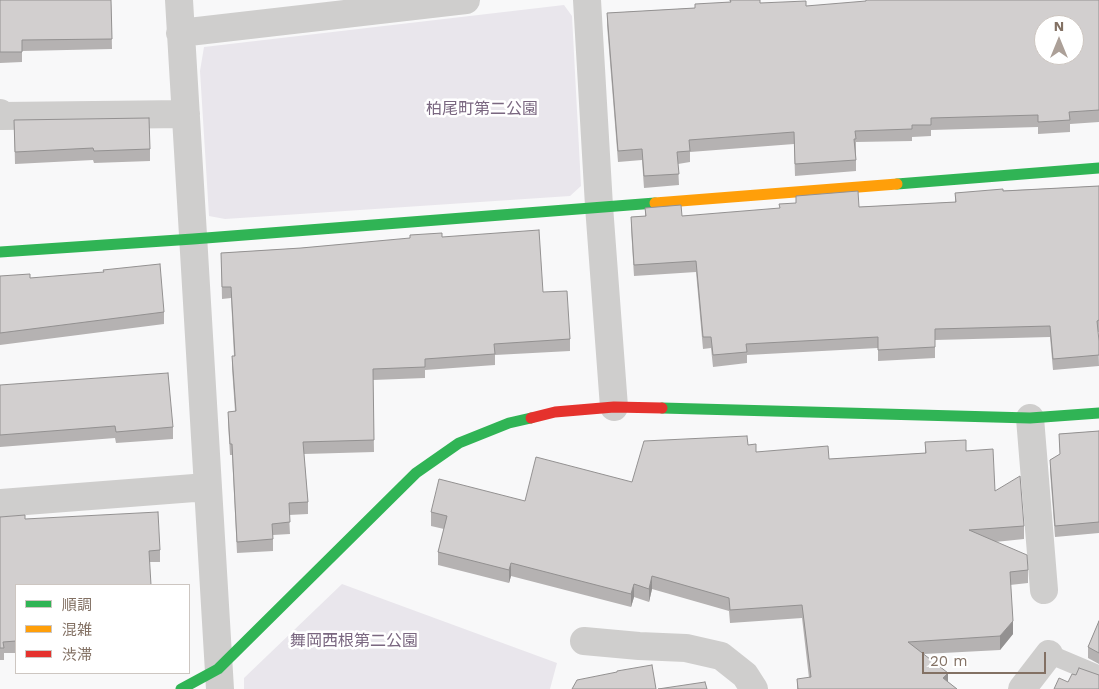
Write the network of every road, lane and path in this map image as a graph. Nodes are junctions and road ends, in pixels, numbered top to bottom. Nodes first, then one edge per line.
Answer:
1 (178, 0) edge
2 (466, 0) edge
3 (587, 0) edge
4 (180, 33) junction
5 (0, 114) edge
6 (186, 114) junction
7 (1099, 168) edge
8 (599, 206) junction
9 (193, 239) junction
10 (0, 252) edge
11 (614, 407) junction
12 (1099, 413) edge
13 (1030, 418) junction
14 (207, 487) junction
15 (0, 503) edge
16 (1044, 590) dead end
17 (584, 641) dead end
18 (1049, 654) joint
19 (1099, 675) edge
20 (219, 679) edge
21 (181, 689) edge
22 (754, 689) edge
23 (1022, 689) edge

1 - 4 street
2 - 4 street
3 - 8 street
4 - 6 street
5 - 6 street
6 - 9 street
7 - 8 street
8 - 9 street
8 - 11 street
9 - 10 street
9 - 14 street
11 - 13 street
11 - 20 street
12 - 13 street
13 - 16 street
14 - 15 street
14 - 20 street
17 - 22 street
18 - 19 lane
18 - 23 street
20 - 21 street

